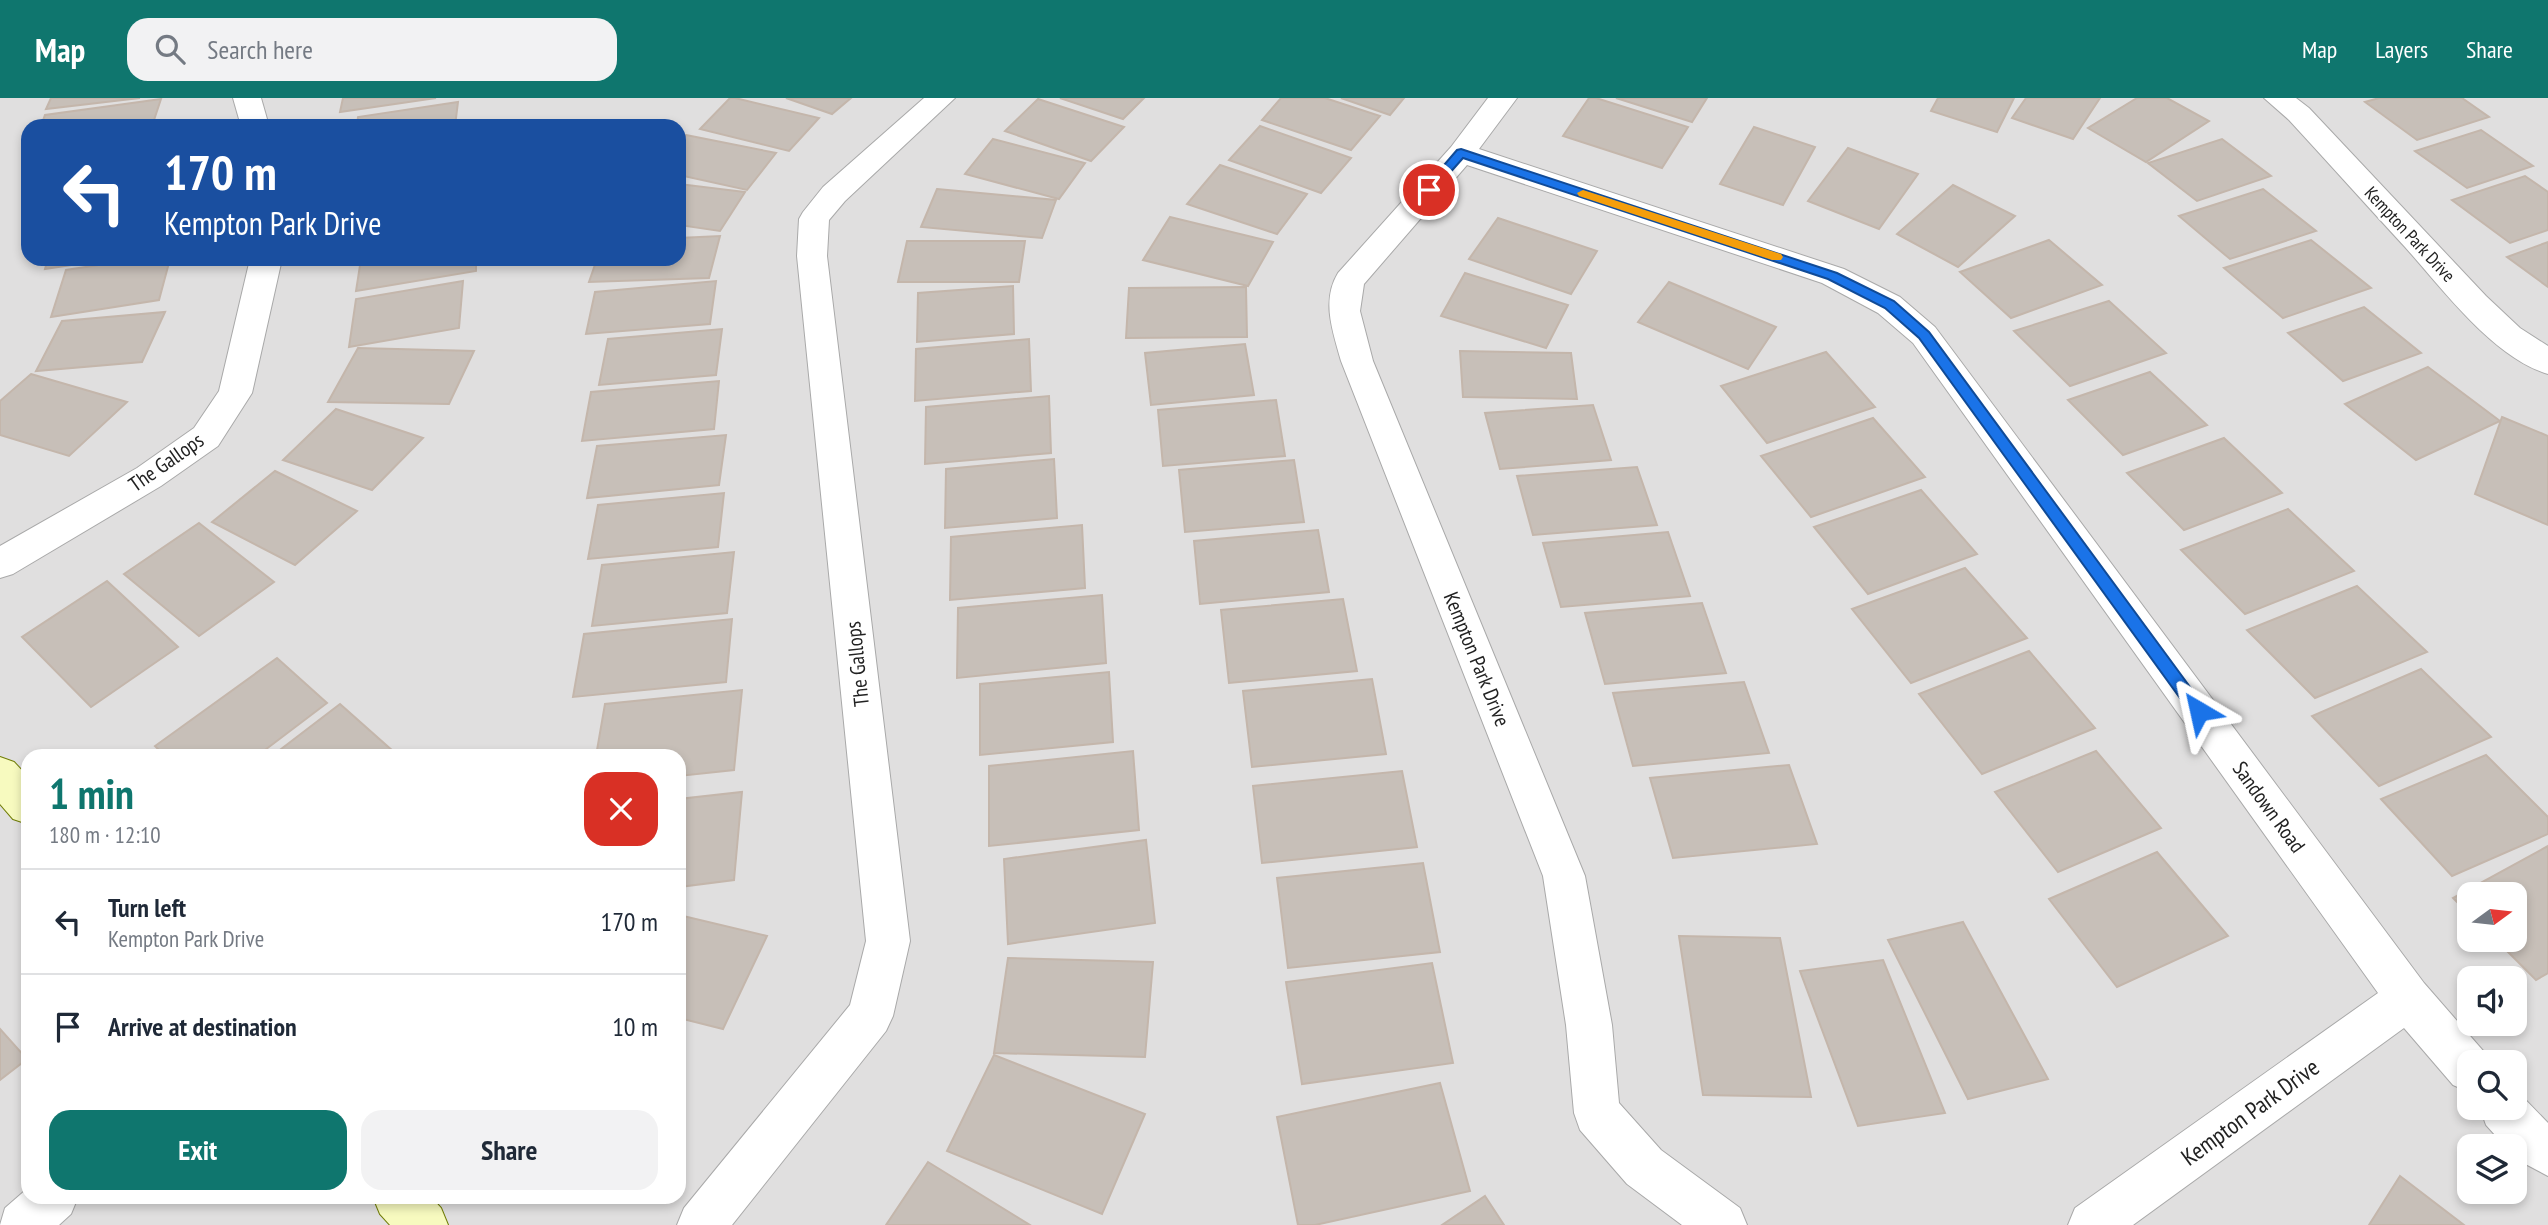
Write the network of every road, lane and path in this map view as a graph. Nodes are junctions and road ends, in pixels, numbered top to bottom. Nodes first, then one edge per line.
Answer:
1 (247, 98) edge
2 (941, 98) edge
3 (1503, 98) edge
4 (2278, 98) edge
5 (253, 119) edge
6 (1461, 153) junction
7 (264, 266) edge
8 (2548, 362) edge
9 (0, 565) edge
10 (0, 775) edge
11 (21, 798) edge
12 (2409, 998) junction
13 (2457, 1055) edge
14 (2514, 1120) edge
15 (2548, 1152) edge
16 (46, 1204) edge
17 (404, 1204) edge
18 (22, 1225) edge
19 (424, 1225) edge
20 (701, 1225) edge
21 (1723, 1225) edge
22 (2092, 1225) edge

1 - 5 street
2 - 20 street, The Gallops
3 - 6 street, Kempton Park Drive
4 - 8 street, Kempton Park Drive
6 - 12 street, Sandown Road
6 - 21 street, Kempton Park Drive
7 - 9 street, The Gallops
10 - 11 street
12 - 13 street, Sandown Road
12 - 22 street, Kempton Park Drive
14 - 15 street
16 - 18 street
17 - 19 street

